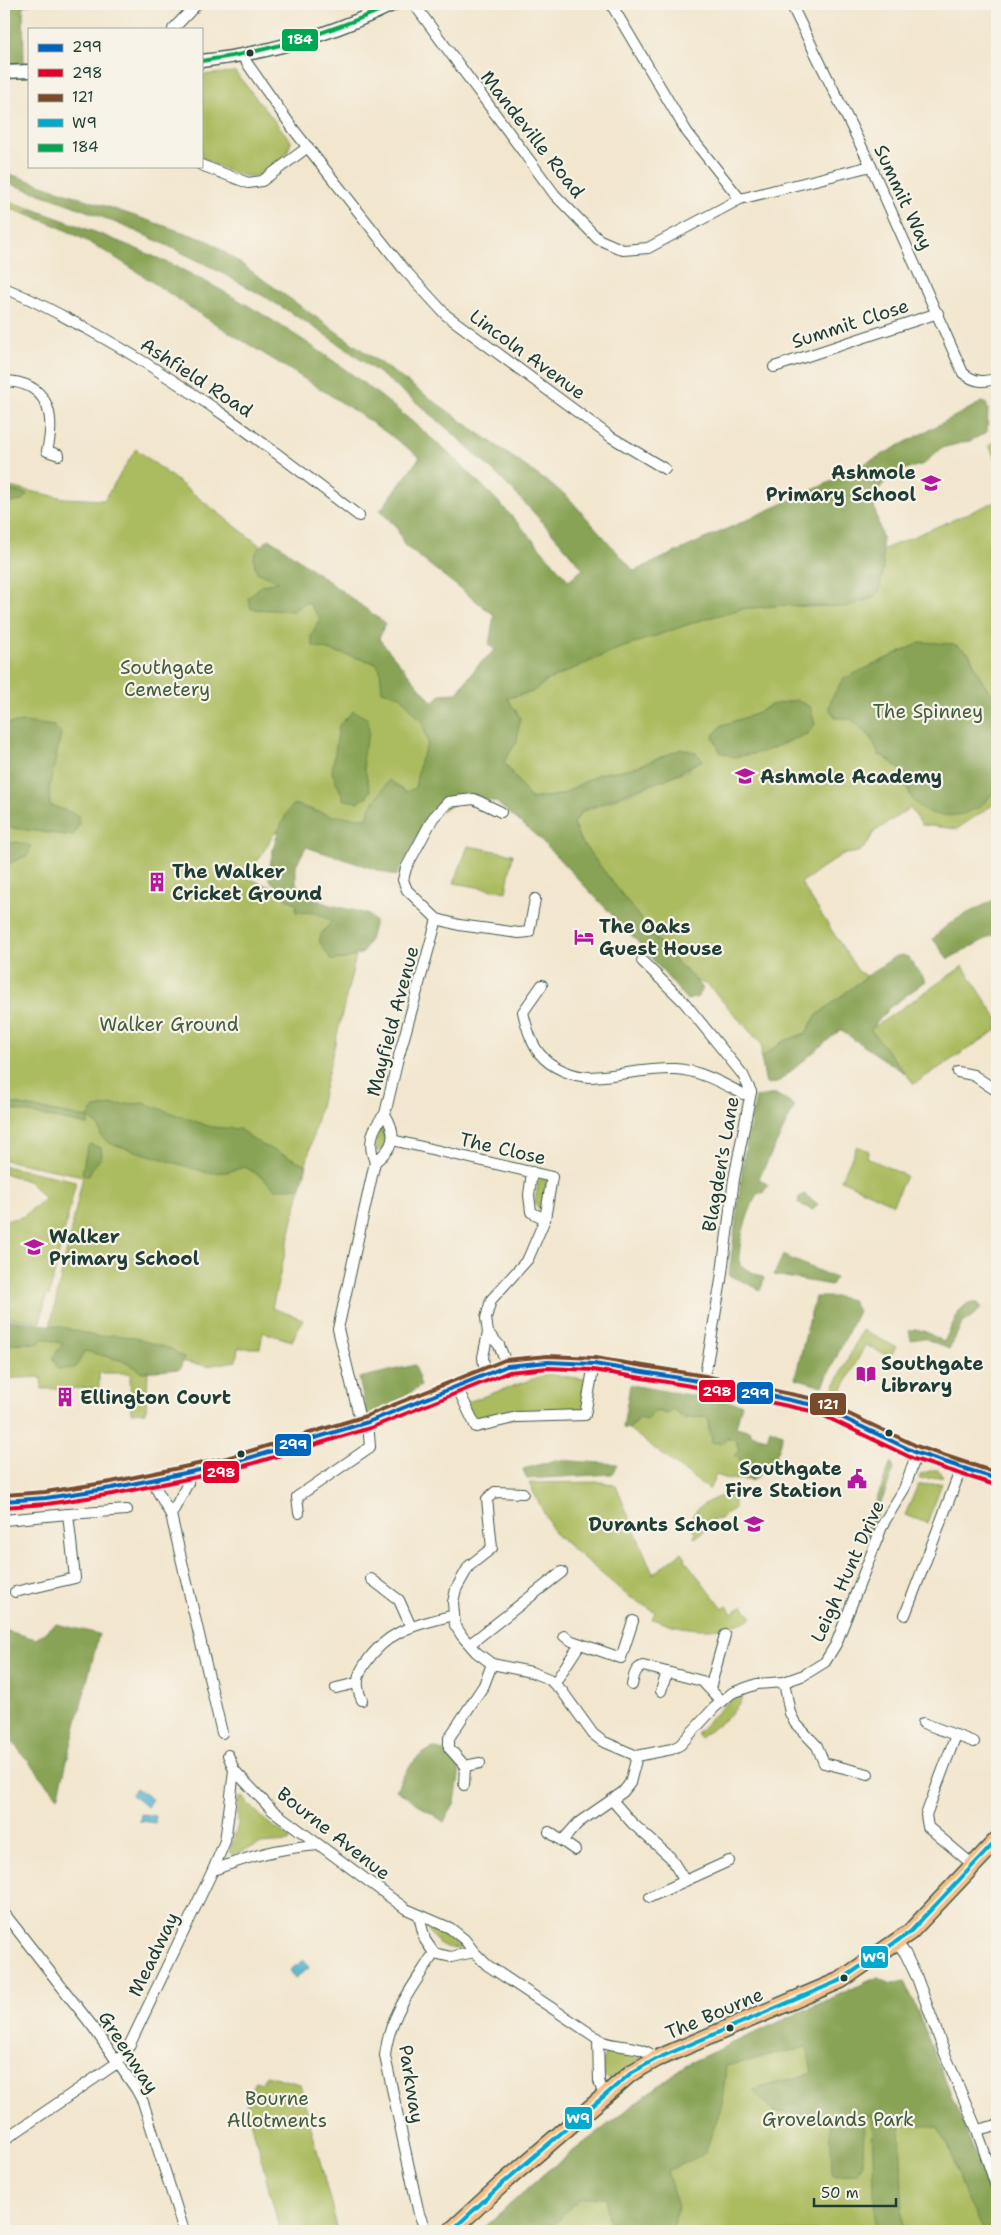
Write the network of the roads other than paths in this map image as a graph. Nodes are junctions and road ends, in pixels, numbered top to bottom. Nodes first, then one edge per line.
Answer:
1 (197, 4) edge
2 (394, 4) edge
3 (414, 4) edge
4 (611, 4) edge
5 (791, 4) edge
6 (174, 28) edge
7 (242, 56) junction
8 (202, 60) edge
9 (28, 71) edge
10 (4, 72) edge
11 (308, 147) junction
12 (202, 165) edge
13 (871, 166) junction
14 (740, 199) junction
15 (4, 288) edge
16 (938, 313) junction
17 (774, 367) dead end
18 (997, 378) edge
19 (4, 381) edge
20 (59, 455) dead end
21 (665, 469) dead end
22 (359, 516) dead end
23 (501, 812) dead end
24 (536, 899) dead end
25 (437, 919) junction
26 (642, 961) dead end
27 (542, 985) dead end
28 (958, 1072) dead end
29 (997, 1091) edge
30 (751, 1092) junction
31 (385, 1114) junction
32 (392, 1140) junction
33 (374, 1162) junction
34 (532, 1172) junction
35 (545, 1219) junction
36 (488, 1333) junction
37 (594, 1364) junction
38 (507, 1366) junction
39 (485, 1374) junction
40 (704, 1382) junction
41 (456, 1385) junction
42 (365, 1423) junction
43 (917, 1453) junction
44 (962, 1466) junction
45 (189, 1473) junction
46 (997, 1479) edge
47 (152, 1480) junction
48 (90, 1492) junction
49 (523, 1493) dead end
50 (4, 1501) edge
51 (127, 1510) dead end
52 (92, 1512) junction
53 (299, 1513) dead end
54 (68, 1514) junction
55 (171, 1515) junction
56 (4, 1520) edge
57 (562, 1572) dead end
58 (371, 1579) dead end
59 (15, 1592) dead end
60 (454, 1615) junction
61 (905, 1615) dead end
62 (632, 1621) dead end
63 (411, 1627) junction
64 (725, 1635) dead end
65 (564, 1636) dead end
66 (470, 1644) junction
67 (580, 1644) junction
68 (492, 1664) junction
69 (667, 1672) junction
70 (784, 1682) junction
71 (357, 1683) junction
72 (554, 1684) junction
73 (632, 1685) dead end
74 (336, 1688) dead end
75 (710, 1688) junction
76 (661, 1691) dead end
77 (362, 1700) dead end
78 (722, 1702) junction
79 (923, 1723) dead end
80 (222, 1733) dead end
81 (956, 1735) junction
82 (974, 1742) dead end
83 (228, 1755) dead end
84 (637, 1756) junction
85 (480, 1763) dead end
86 (466, 1766) junction
87 (234, 1770) junction
88 (868, 1774) dead end
89 (464, 1785) dead end
90 (612, 1800) junction
91 (549, 1832) dead end
92 (997, 1840) edge
93 (562, 1841) junction
94 (319, 1845) junction
95 (575, 1850) dead end
96 (729, 1861) dead end
97 (973, 1865) junction
98 (213, 1870) junction
99 (685, 1881) junction
100 (650, 1897) dead end
101 (4, 1913) edge
102 (419, 1916) junction
103 (897, 1943) junction
104 (434, 1952) junction
105 (474, 1952) junction
106 (598, 2038) junction
107 (656, 2059) junction
108 (117, 2063) junction
109 (604, 2096) junction
110 (997, 2125) edge
111 (977, 2130) junction
112 (4, 2140) edge
113 (997, 2189) edge
114 (184, 2231) edge
115 (426, 2231) edge
116 (451, 2231) edge

1 - 6 street
2 - 7 street
3 - 14 street, Mandeville Road
4 - 14 street
5 - 13 street, Summit Way
7 - 8 street
7 - 11 street, Lincoln Avenue
9 - 10 street
11 - 12 street
11 - 21 street, Lincoln Avenue
13 - 14 street, Mandeville Road
13 - 16 street, Summit Way
15 - 22 street, Ashfield Road
16 - 17 street, Summit Close
16 - 18 street, Summit Way
19 - 20 street
23 - 25 street
24 - 25 street
25 - 31 street, Mayfield Avenue
26 - 30 street, Blagden's Lane
27 - 30 street
28 - 29 street
30 - 40 street, Blagden's Lane
31 - 32 street, Mayfield Avenue
31 - 33 street
32 - 33 street
32 - 34 street, The Close
33 - 42 street
34 - 35 street
34 - 35 street, The Close
35 - 36 street, The Close
36 - 38 street
36 - 39 street, The Close
37 - 38 main road
37 - 40 main road
37 - 41 street
38 - 39 main road
39 - 41 main road
40 - 43 main road
41 - 42 main road
42 - 45 main road
42 - 53 street
43 - 44 main road
43 - 70 street, Leigh Hunt Drive
44 - 46 main road
44 - 61 street
45 - 47 main road
45 - 55 street
47 - 48 main road
47 - 55 street
48 - 50 main road
48 - 52 street
49 - 60 street
51 - 52 street
52 - 54 street
54 - 56 street
54 - 59 street
55 - 80 street
57 - 66 street
58 - 63 street
60 - 63 street
60 - 66 street
62 - 67 street
63 - 71 street
64 - 75 street
65 - 67 street
66 - 68 street
67 - 72 street
68 - 72 street
68 - 86 street
69 - 73 street
69 - 75 street
69 - 76 street
70 - 78 street, Leigh Hunt Drive
70 - 88 street
71 - 74 street
71 - 77 street
72 - 84 street
75 - 78 street
78 - 84 street, Leigh Hunt Drive
79 - 81 street
81 - 82 street
81 - 97 street
83 - 87 street, Meadway
84 - 90 street
85 - 86 street
86 - 89 street
87 - 94 street, Bourne Avenue
87 - 98 street, Meadway
90 - 93 street
90 - 99 street
91 - 93 street
92 - 97 main road, The Bourne
93 - 95 street
94 - 98 street
94 - 102 street, Bourne Avenue
96 - 99 street
97 - 103 main road, The Bourne
98 - 108 street, Meadway
99 - 100 street
101 - 108 street, Greenway
102 - 104 street
102 - 105 street, Bourne Avenue
103 - 107 main road, The Bourne
103 - 111 street
104 - 105 street
104 - 115 street, Parkway
105 - 106 street, Bourne Avenue
106 - 107 street, Bourne Avenue
106 - 109 street
107 - 109 main road, The Bourne
108 - 112 street, Meadway
108 - 114 street, Greenway
109 - 116 main road, The Bourne
110 - 111 street
111 - 113 street

